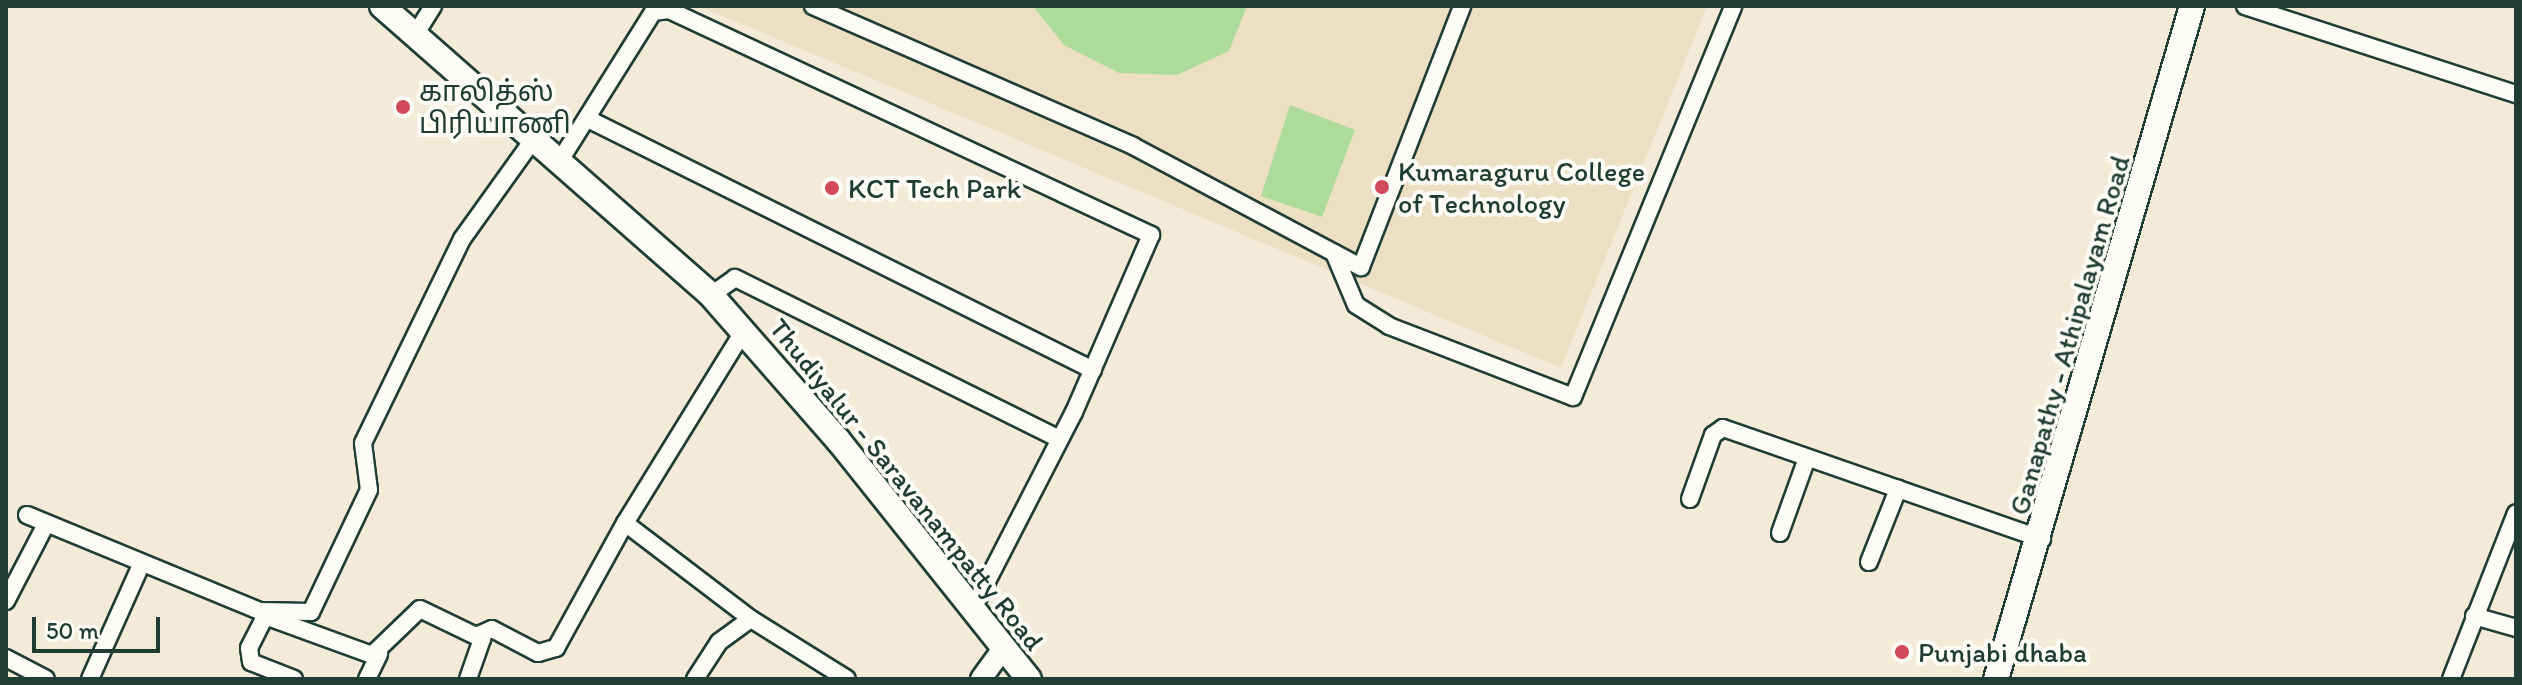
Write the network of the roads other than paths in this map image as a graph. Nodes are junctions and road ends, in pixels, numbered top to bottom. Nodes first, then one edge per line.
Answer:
1 (382, 6) edge
2 (433, 6) edge
3 (813, 6) edge
4 (1462, 6) edge
5 (1733, 6) edge
6 (2192, 6) edge
7 (2245, 6) edge
8 (415, 35) junction
9 (2516, 94) edge
10 (588, 119) junction
11 (533, 140) junction
12 (559, 162) junction
13 (1334, 253) junction
14 (1361, 267) junction
15 (1347, 283) junction
16 (711, 295) junction
17 (743, 332) junction
18 (1093, 370) junction
19 (1059, 439) junction
20 (1807, 458) junction
21 (1898, 489) junction
22 (1690, 499) dead end
23 (2516, 513) edge
24 (27, 515) dead end
25 (625, 523) junction
26 (46, 524) junction
27 (1780, 533) dead end
28 (2042, 539) junction
29 (1869, 562) dead end
30 (140, 567) junction
31 (6, 601) edge
32 (971, 612) junction
33 (2474, 616) junction
34 (751, 619) junction
35 (2516, 628) edge
36 (478, 635) junction
37 (1001, 651) junction
38 (379, 654) junction
39 (6, 658) edge
40 (46, 679) edge
41 (90, 679) edge
42 (294, 679) edge
43 (367, 679) edge
44 (468, 679) edge
45 (695, 679) edge
46 (847, 679) edge
47 (981, 679) edge
48 (1029, 679) edge
49 (1996, 679) edge
50 (2451, 679) edge

1 - 8 main road, Thudiyalur - Saravanampatty Road
2 - 8 street
3 - 13 street
4 - 14 street
5 - 15 street
6 - 28 main road, Ganapathy - Athipalayam Road
7 - 9 street
8 - 11 main road, Thudiyalur - Saravanampatty Road
10 - 12 street
10 - 18 street
10 - 18 street
11 - 12 main road, Thudiyalur - Saravanampatty Road
11 - 30 street
12 - 16 main road, Thudiyalur - Saravanampatty Road
13 - 14 street
13 - 15 street
14 - 15 street
16 - 17 main road, Thudiyalur - Saravanampatty Road
16 - 19 street
17 - 25 street
17 - 32 main road, Thudiyalur - Saravanampatty Road
18 - 19 street
19 - 32 street
20 - 21 street
20 - 22 street
20 - 27 street
21 - 28 street
21 - 29 street
23 - 33 street
24 - 26 street
25 - 34 street
25 - 36 street
26 - 30 street
26 - 31 street
28 - 49 main road, Ganapathy - Athipalayam Road
30 - 41 street
32 - 37 main road, Thudiyalur - Saravanampatty Road
33 - 35 street
33 - 50 street
34 - 45 street
34 - 46 street
36 - 38 street
36 - 44 street
37 - 47 street
37 - 48 main road, Thudiyalur - Saravanampatty Road
38 - 42 street
38 - 43 street
39 - 40 street

